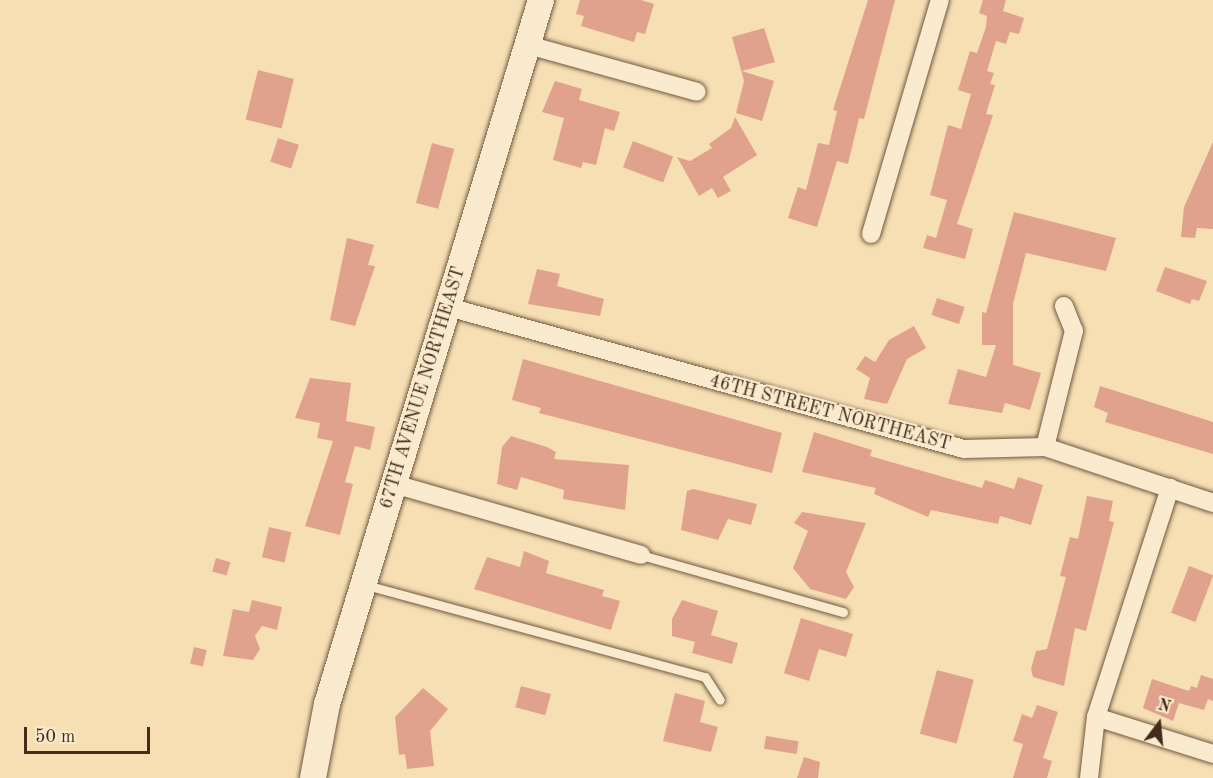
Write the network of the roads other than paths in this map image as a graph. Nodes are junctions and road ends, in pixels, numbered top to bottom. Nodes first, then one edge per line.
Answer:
1 (541, 0) edge
2 (940, 0) edge
3 (528, 45) junction
4 (697, 92) dead end
5 (871, 234) dead end
6 (1064, 306) dead end
7 (448, 307) junction
8 (1045, 447) junction
9 (394, 484) junction
10 (1170, 488) junction
11 (1213, 503) edge
12 (641, 555) joint
13 (363, 584) junction
14 (843, 612) dead end
15 (720, 700) dead end
16 (1096, 717) junction
17 (1213, 754) edge
18 (313, 778) edge
19 (1089, 778) edge

1 - 3 street, 67TH AVENUE NORTHEAST
2 - 5 street
3 - 4 street
3 - 7 street, 67TH AVENUE NORTHEAST
6 - 8 street
7 - 8 street, 46TH STREET NORTHEAST
7 - 9 street, 67TH AVENUE NORTHEAST
8 - 10 street, 46TH STREET NORTHEAST
9 - 12 street
9 - 13 street, 67TH AVENUE NORTHEAST
10 - 11 street, 46TH STREET NORTHEAST
10 - 16 street
12 - 14 lane
13 - 15 lane
13 - 18 street, 67TH AVENUE NORTHEAST
16 - 17 street
16 - 19 street

